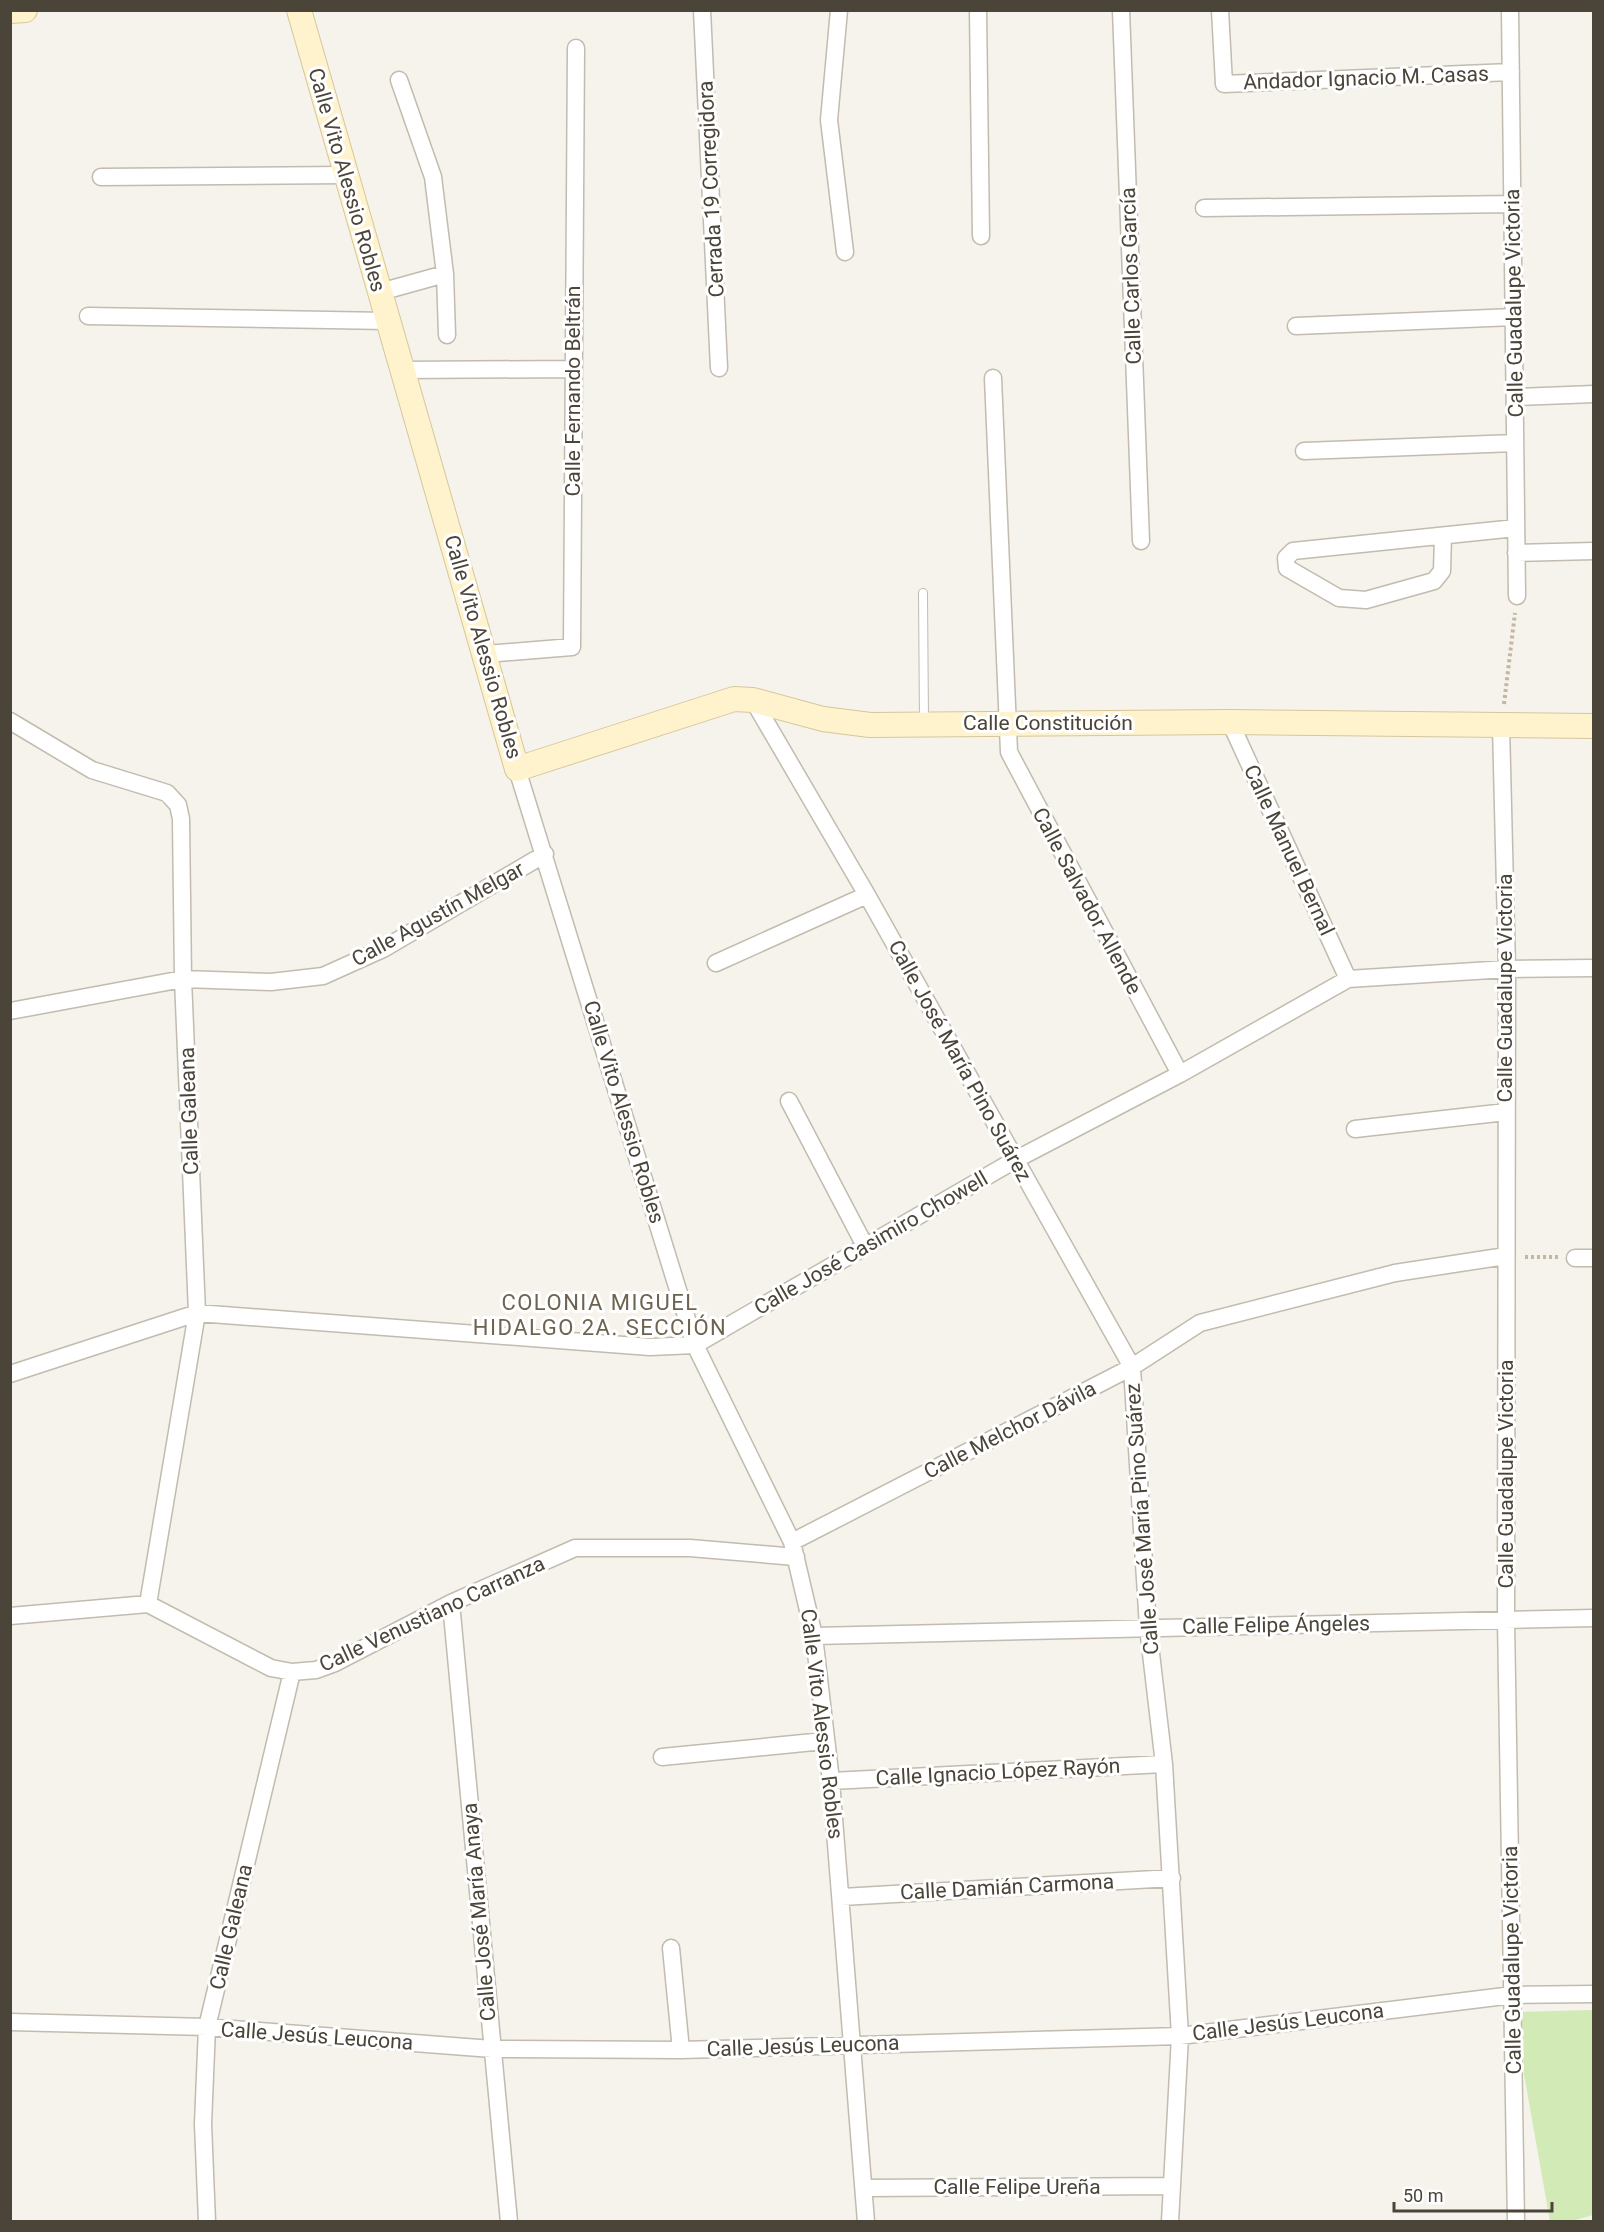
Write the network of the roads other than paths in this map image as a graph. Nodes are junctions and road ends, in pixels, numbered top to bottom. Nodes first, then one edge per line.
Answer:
1 (25, 10) edge
2 (299, 10) edge
3 (702, 10) edge
4 (839, 10) edge
5 (978, 10) edge
6 (1121, 10) edge
7 (1220, 10) edge
8 (1510, 10) edge
9 (10, 11) edge
10 (576, 48) dead end
11 (1511, 72) junction
12 (399, 80) dead end
13 (346, 175) junction
14 (101, 177) dead end
15 (1512, 204) junction
16 (1204, 208) dead end
17 (981, 236) dead end
18 (845, 252) dead end
19 (445, 274) junction
20 (380, 292) junction
21 (88, 316) dead end
22 (1514, 317) junction
23 (388, 321) junction
24 (1296, 326) dead end
25 (447, 335) dead end
26 (719, 368) dead end
27 (573, 369) junction
28 (402, 370) junction
29 (993, 378) dead end
30 (1593, 394) edge
31 (1515, 397) junction
32 (1515, 443) junction
33 (1304, 451) dead end
34 (1516, 528) junction
35 (1443, 536) junction
36 (1141, 541) dead end
37 (1593, 551) edge
38 (1516, 552) junction
39 (923, 593) dead end
40 (1517, 596) road end
41 (486, 654) junction
42 (753, 700) junction
43 (10, 721) edge
44 (1230, 722) junction
45 (924, 724) junction
46 (1008, 724) junction
47 (1501, 726) junction
48 (1593, 726) edge
49 (517, 769) junction
50 (545, 854) junction
51 (867, 895) junction
52 (716, 963) dead end
53 (1593, 968) edge
54 (1507, 969) junction
55 (183, 979) junction
56 (1348, 979) junction
57 (10, 1011) edge
58 (1180, 1074) junction
59 (789, 1101) dead end
60 (1506, 1112) junction
61 (1355, 1129) dead end
62 (1015, 1160) junction
63 (864, 1244) junction
64 (1506, 1256) junction
65 (1575, 1258) road end
66 (1593, 1258) edge
67 (197, 1313) junction
68 (695, 1345) junction
69 (1132, 1367) junction
70 (10, 1374) edge
71 (794, 1550) junction
72 (451, 1602) junction
73 (148, 1604) junction
74 (10, 1616) edge
75 (1593, 1618) edge
76 (1506, 1620) junction
77 (1148, 1628) junction
78 (814, 1636) junction
79 (292, 1672) junction
80 (824, 1741) junction
81 (662, 1757) dead end
82 (1164, 1764) junction
83 (831, 1781) junction
84 (1172, 1878) junction
85 (842, 1897) junction
86 (671, 1948) dead end
87 (1593, 1994) edge
88 (1512, 1995) junction
89 (10, 2022) edge
90 (207, 2027) junction
91 (1180, 2036) junction
92 (853, 2045) junction
93 (492, 2049) junction
94 (681, 2050) junction
95 (1170, 2186) junction
96 (865, 2188) junction
97 (207, 2222) edge
98 (509, 2222) edge
99 (867, 2222) edge
100 (1170, 2222) edge
101 (1516, 2222) edge

1 - 9 street
2 - 13 street, Calle Vito Alessio Robles
3 - 26 street, Cerrada 19 Corregidora
4 - 18 street
5 - 17 street
6 - 36 street, Calle Carlos García
7 - 11 street, Andador Ignacio M. Casas
8 - 11 street, Calle Guadalupe Victoria
10 - 27 street, Calle Fernando Beltrán
11 - 15 street, Calle Guadalupe Victoria
12 - 19 street
13 - 14 street
13 - 20 street, Calle Vito Alessio Robles
15 - 16 street
15 - 22 street, Calle Guadalupe Victoria
19 - 20 street
19 - 25 street
20 - 23 street, Calle Vito Alessio Robles
21 - 23 street
22 - 24 street
22 - 31 street, Calle Guadalupe Victoria
23 - 28 street, Calle Vito Alessio Robles
27 - 28 street
27 - 41 street, Calle Fernando Beltrán
28 - 41 street, Calle Vito Alessio Robles
29 - 46 street, Calle Salvador Allende
30 - 31 street
31 - 32 street, Calle Guadalupe Victoria
32 - 33 street
32 - 34 street, Calle Guadalupe Victoria
34 - 35 street
34 - 38 street, Calle Guadalupe Victoria
35 - 35 street
37 - 38 street
38 - 40 street, Calle Guadalupe Victoria
39 - 45 lane
41 - 49 street, Calle Vito Alessio Robles
42 - 45 street, Calle Constitución
42 - 49 street, Calle Constitución
42 - 51 street, Calle José María Pino Suárez
43 - 55 street, Calle Galeana
44 - 46 street, Calle Constitución
44 - 47 street, Calle Constitución
44 - 56 street, Calle Manuel Bernal
45 - 46 street, Calle Constitución
46 - 58 street, Calle Salvador Allende
47 - 48 street, Calle Constitución
47 - 54 street, Calle Guadalupe Victoria
49 - 50 street, Calle Vito Alessio Robles
50 - 55 street, Calle Agustín Melgar
50 - 68 street, Calle Vito Alessio Robles
51 - 52 street
51 - 62 street, Calle José María Pino Suárez
53 - 54 street, Calle José Casimiro Chowell
54 - 56 street, Calle José Casimiro Chowell
54 - 60 street, Calle Guadalupe Victoria
55 - 57 street, Calle Agustín Melgar
55 - 67 street, Calle Galeana
56 - 58 street, Calle José Casimiro Chowell
58 - 62 street, Calle José Casimiro Chowell
59 - 63 street
60 - 61 street
60 - 64 street, Calle Guadalupe Victoria
62 - 63 street, Calle José Casimiro Chowell
62 - 69 street, Calle José María Pino Suárez
63 - 68 street, Calle José Casimiro Chowell
64 - 69 street, Calle Melchor Dávila
64 - 76 street, Calle Guadalupe Victoria
65 - 66 street
67 - 68 street, Calle José Casimiro Chowell
67 - 70 street, Calle José Casimiro Chowell
67 - 73 street, Calle Galeana
68 - 71 street, Calle Vito Alessio Robles
69 - 71 street, Calle Melchor Dávila
69 - 77 street, Calle José María Pino Suárez
71 - 72 street, Calle Venustiano Carranza
71 - 78 street, Calle Vito Alessio Robles
72 - 79 street, Calle Venustiano Carranza
72 - 93 street, Calle José María Anaya
73 - 74 street
73 - 79 street, Calle Venustiano Carranza
75 - 76 street, Calle Felipe Ángeles
76 - 77 street, Calle Felipe Ángeles
76 - 88 street, Calle Guadalupe Victoria
77 - 78 street, Calle Felipe Ángeles
77 - 82 street, Calle José María Pino Suárez
78 - 80 street, Calle Vito Alessio Robles
79 - 90 street, Calle Galeana
80 - 81 street
80 - 83 street, Calle Vito Alessio Robles
82 - 83 street, Calle Ignacio López Rayón
82 - 84 street, Calle José María Pino Suárez
83 - 85 street, Calle Vito Alessio Robles
84 - 85 street, Calle Damián Carmona
84 - 91 street, Calle José María Pino Suárez
85 - 92 street, Calle Vito Alessio Robles
86 - 94 street
87 - 88 street, Calle Jesús Leucona
88 - 91 street, Calle Jesús Leucona
88 - 101 street, Calle Guadalupe Victoria
89 - 90 street, Calle Jesús Leucona
90 - 93 street, Calle Jesús Leucona
90 - 97 street, Calle Galeana
91 - 92 street, Calle Jesús Leucona
91 - 95 street, Calle José María Pino Suárez
92 - 94 street, Calle Jesús Leucona
92 - 96 street, Calle Vito Alessio Robles
93 - 94 street, Calle Jesús Leucona
93 - 98 street, Calle José María Anaya
95 - 96 street, Calle Felipe Ureña
95 - 100 street, Calle José María Pino Suárez
96 - 99 street, Calle Vito Alessio Robles

